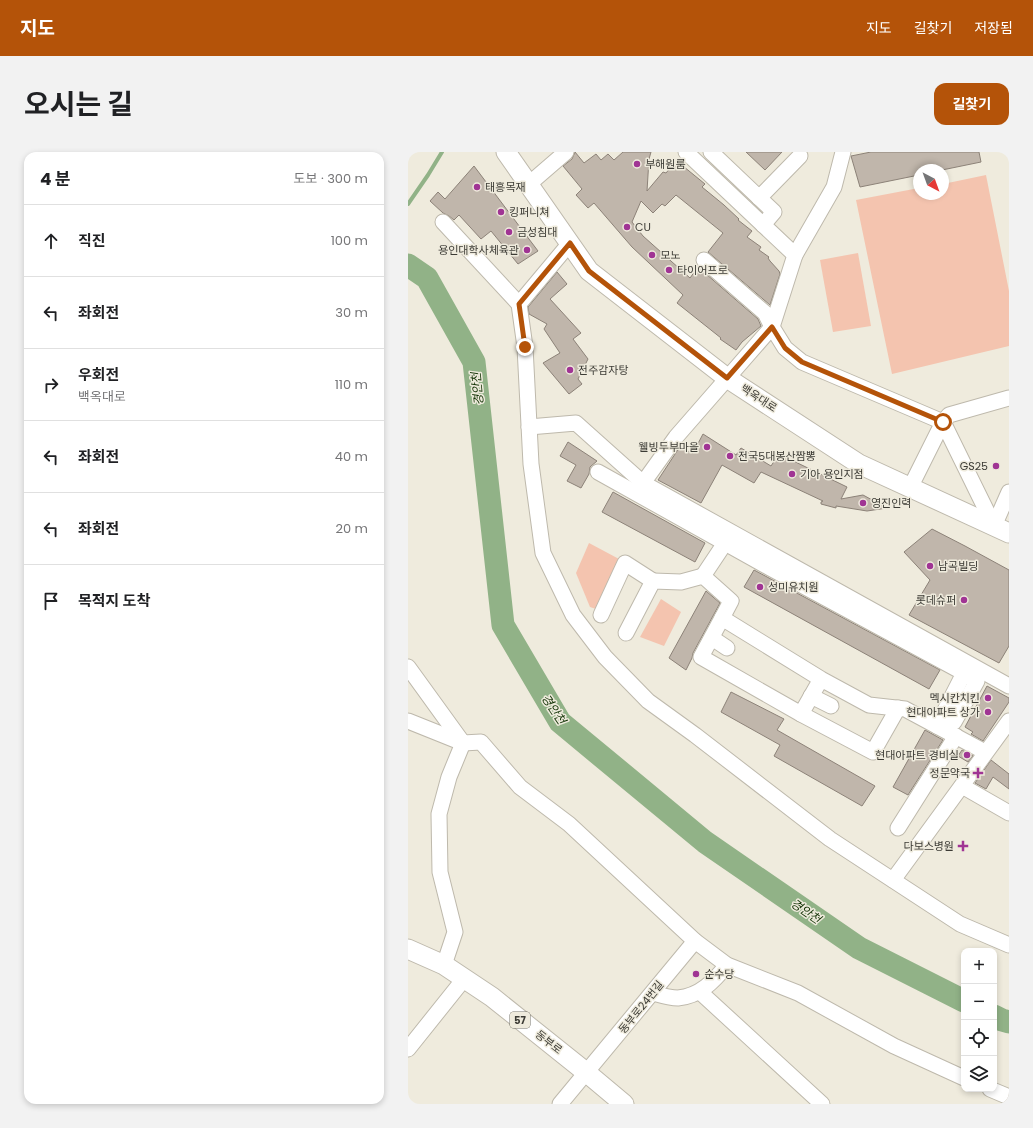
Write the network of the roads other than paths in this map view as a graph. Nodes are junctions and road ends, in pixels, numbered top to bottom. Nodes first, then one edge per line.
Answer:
1 (506, 152) edge
2 (566, 152) edge
3 (686, 152) edge
4 (711, 152) edge
5 (843, 152) edge
6 (800, 156) dead end
7 (529, 184) junction
8 (759, 198) junction
9 (443, 222) dead end
10 (763, 225) junction
11 (570, 243) junction
12 (795, 255) junction
13 (704, 260) dead end
14 (519, 304) junction
15 (772, 327) junction
16 (727, 378) junction
17 (1009, 398) edge
18 (943, 422) junction
19 (529, 427) junction
20 (598, 472) dead end
21 (643, 483) junction
22 (910, 488) junction
23 (1009, 492) edge
24 (1001, 530) edge
25 (725, 543) junction
26 (703, 576) junction
27 (654, 581) junction
28 (601, 615) dead end
29 (722, 618) junction
30 (626, 633) dead end
31 (712, 638) junction
32 (727, 648) dead end
33 (408, 667) edge
34 (964, 673) junction
35 (821, 679) junction
36 (1009, 686) edge
37 (811, 696) junction
38 (831, 706) dead end
39 (898, 708) junction
40 (801, 714) junction
41 (408, 721) edge
42 (1009, 721) edge
43 (937, 726) junction
44 (955, 729) junction
45 (463, 743) junction
46 (985, 752) junction
47 (962, 786) junction
48 (1009, 812) edge
49 (898, 828) dead end
50 (893, 880) junction
51 (696, 941) junction
52 (1009, 945) edge
53 (408, 949) edge
54 (444, 965) junction
55 (727, 966) junction
56 (464, 979) junction
57 (700, 992) junction
58 (652, 993) junction
59 (408, 1049) edge
60 (587, 1072) junction
61 (961, 1077) edge
62 (997, 1092) edge
63 (1009, 1097) edge
64 (560, 1104) edge
65 (622, 1104) edge
66 (822, 1104) edge

1 - 7 main road, 백옥대로
2 - 7 street
3 - 10 street
4 - 8 street
5 - 12 street
6 - 8 street
7 - 11 main road, 백옥대로
8 - 10 street
9 - 14 street
10 - 12 street
11 - 14 street
11 - 16 main road, 백옥대로
12 - 15 street
13 - 15 street
14 - 19 street
15 - 16 street
15 - 18 street
16 - 21 street
16 - 22 main road, 백옥대로
17 - 18 street
18 - 22 street
18 - 24 street
19 - 21 street
19 - 50 street
20 - 25 street
21 - 36 street
22 - 24 main road, 백옥대로
23 - 24 street
25 - 26 street
25 - 34 street
26 - 27 street
26 - 29 street
27 - 28 street
27 - 30 street
29 - 31 street
29 - 35 street
31 - 32 street
31 - 40 street
33 - 45 street
34 - 43 street
34 - 44 street
35 - 37 street
35 - 39 street
37 - 38 street
37 - 40 street
39 - 40 street
39 - 43 street
41 - 45 street
42 - 46 street
43 - 44 street
44 - 46 street
44 - 49 street
45 - 51 street
45 - 54 street
46 - 47 street
47 - 48 street
47 - 50 street
50 - 52 street
51 - 55 street
51 - 58 street, 동부로24번길
53 - 54 main road, 동부로 / 57
54 - 56 main road, 동부로 / 57
55 - 57 street
55 - 61 street
56 - 59 street
56 - 60 main road, 동부로 / 57
57 - 58 street
57 - 66 street
58 - 60 street, 동부로24번길
60 - 64 street, 동부로24번길
60 - 65 main road, 동부로 / 57
62 - 63 street

